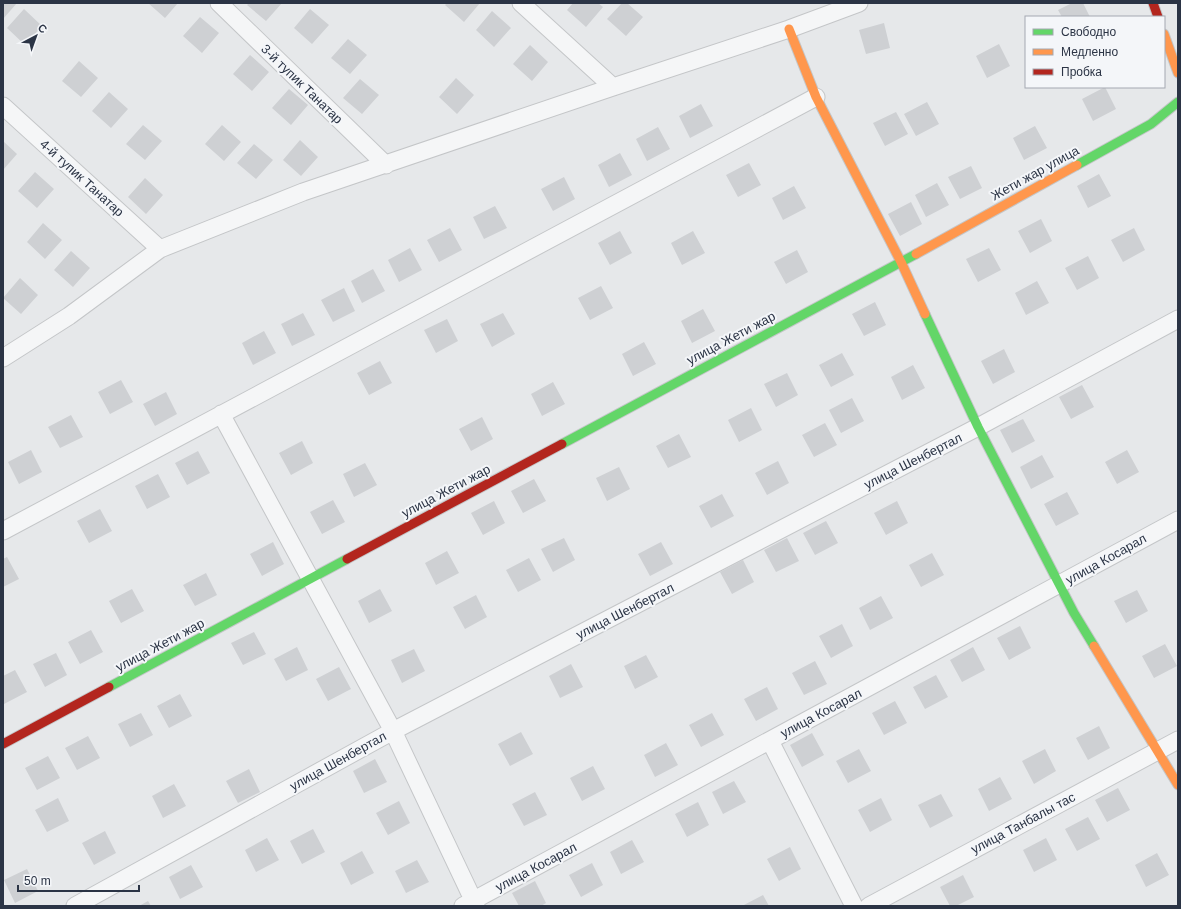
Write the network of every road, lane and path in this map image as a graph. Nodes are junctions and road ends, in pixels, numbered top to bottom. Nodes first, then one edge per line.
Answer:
1 (219, 3) edge
2 (521, 3) edge
3 (859, 3) edge
4 (1153, 3) edge
5 (1158, 16) edge
6 (789, 29) junction
7 (1165, 37) edge
8 (1178, 74) edge
9 (613, 87) junction
10 (816, 97) junction
11 (1178, 102) edge
12 (3, 106) edge
13 (386, 165) junction
14 (160, 249) junction
15 (901, 262) junction
16 (1178, 319) edge
17 (3, 358) edge
18 (221, 414) junction
19 (978, 427) junction
20 (1178, 520) edge
21 (3, 532) edge
22 (311, 579) junction
23 (1061, 584) junction
24 (393, 731) junction
25 (1178, 740) edge
26 (770, 741) junction
27 (3, 744) edge
28 (1158, 751) junction
29 (1178, 784) edge
30 (471, 904) edge
31 (75, 906) edge
32 (854, 906) edge
33 (869, 906) edge

1 - 13 street, 3-й тупик Танатар
2 - 9 street
3 - 6 street
4 - 5 street
6 - 9 street
6 - 10 street
7 - 8 street
9 - 13 street
10 - 15 street
10 - 18 street
11 - 15 street, Жети жар улица
12 - 14 street, 4-й тупик Танатар
13 - 14 street
14 - 17 street
15 - 19 street
15 - 22 street, улица Жети жар
16 - 19 street, улица Шенбертал
18 - 21 street
18 - 22 street
19 - 23 street
19 - 24 street, улица Шенбертал
20 - 23 street, улица Косарал
22 - 24 street
22 - 27 street, улица Жети жар
23 - 26 street, улица Косарал
23 - 28 street
24 - 30 street
24 - 31 street, улица Шенбертал
25 - 28 street, улица Танбалы тас
26 - 30 street, улица Косарал
26 - 32 street
28 - 29 street
28 - 33 street, улица Танбалы тас

